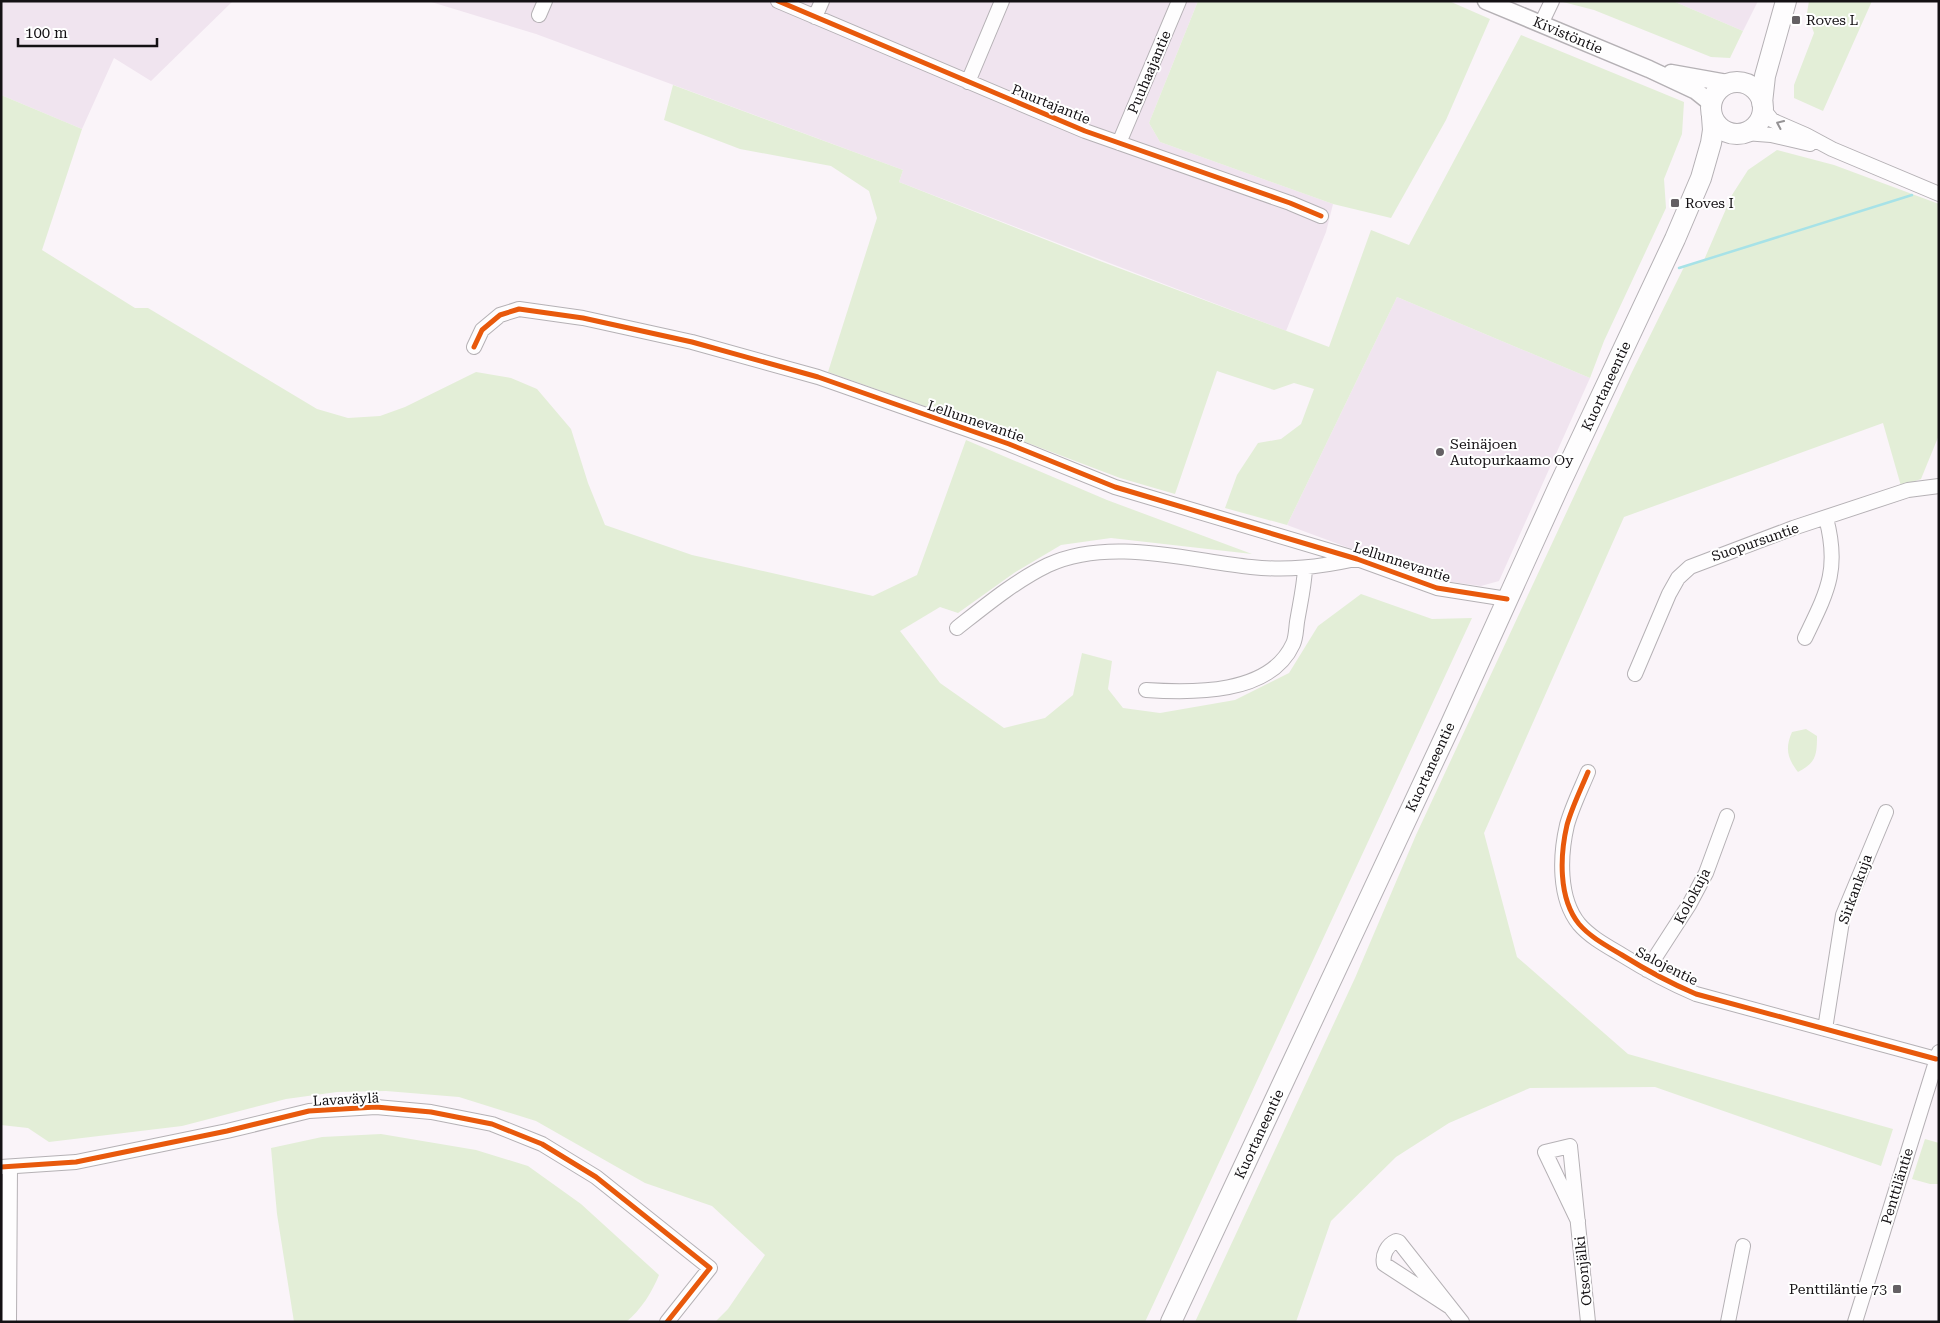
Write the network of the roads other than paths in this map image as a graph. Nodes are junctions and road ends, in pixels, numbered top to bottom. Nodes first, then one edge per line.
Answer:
1 (545, 1) edge
2 (778, 1) edge
3 (822, 1) edge
4 (1002, 1) edge
5 (1178, 1) edge
6 (1486, 1) edge
7 (1552, 1) edge
8 (1786, 1) edge
9 (539, 15) dead end
10 (815, 17) junction
11 (1541, 24) junction
12 (1649, 69) junction
13 (968, 82) junction
14 (1732, 82) junction
15 (1763, 106) junction
16 (1711, 110) junction
17 (1739, 133) junction
18 (1119, 143) junction
19 (1832, 149) junction
20 (1939, 194) edge
21 (1687, 211) junction
22 (1321, 216) dead end
23 (474, 347) dead end
24 (1939, 486) edge
25 (1826, 518) junction
26 (1357, 559) junction
27 (1305, 569) junction
28 (1507, 599) junction
29 (957, 628) dead end
30 (1804, 638) dead end
31 (1635, 674) dead end
32 (1146, 690) dead end
33 (1588, 772) dead end
34 (1886, 812) dead end
35 (1727, 816) dead end
36 (1647, 970) junction
37 (1825, 1029) junction
38 (1938, 1055) edge
39 (5, 1167) edge
40 (1578, 1221) junction
41 (1743, 1246) dead end
42 (1450, 1308) junction
43 (10, 1322) edge
44 (667, 1322) edge
45 (1171, 1322) edge
46 (1462, 1322) edge
47 (1588, 1322) edge
48 (1728, 1322) edge
49 (1855, 1322) edge

1 - 9 street
2 - 10 street, Puurtajantie
3 - 10 street
4 - 13 street
5 - 18 street, Puuhaajantie
6 - 11 main road, Kivistöntie
7 - 11 street
8 - 14 highway
8 - 15 highway
10 - 13 street, Puurtajantie
11 - 12 main road, Kivistöntie
12 - 14 main road, Kivistöntie
12 - 16 main road, Kivistöntie
13 - 18 street, Puurtajantie
14 - 15 highway
14 - 16 highway
15 - 17 highway
19 -> 15 street
16 - 17 highway
16 - 21 highway, Kuortaneentie
17 - 19 street
17 - 21 highway, Kuortaneentie
18 - 22 street, Puurtajantie
19 - 20 street
21 - 28 highway, Kuortaneentie
23 - 26 street, Lellunnevantie
24 - 25 street, Suopursuntie
25 - 30 street
25 - 31 street, Suopursuntie
26 - 27 street
26 - 28 street, Lellunnevantie
27 - 29 street
27 - 32 street
28 - 45 highway, Kuortaneentie
33 - 36 street, Salojentie
34 - 37 street, Sirkankuja
35 - 36 street, Kolokuja
36 - 37 street, Salojentie
37 - 38 street, Salojentie
38 - 49 street, Penttiläntie
39 - 43 street
39 - 44 street, Lavaväylä
40 - 40 street, Otsonjälki
40 - 47 street, Otsonjälki
41 - 48 street
42 - 42 street
42 - 46 street

